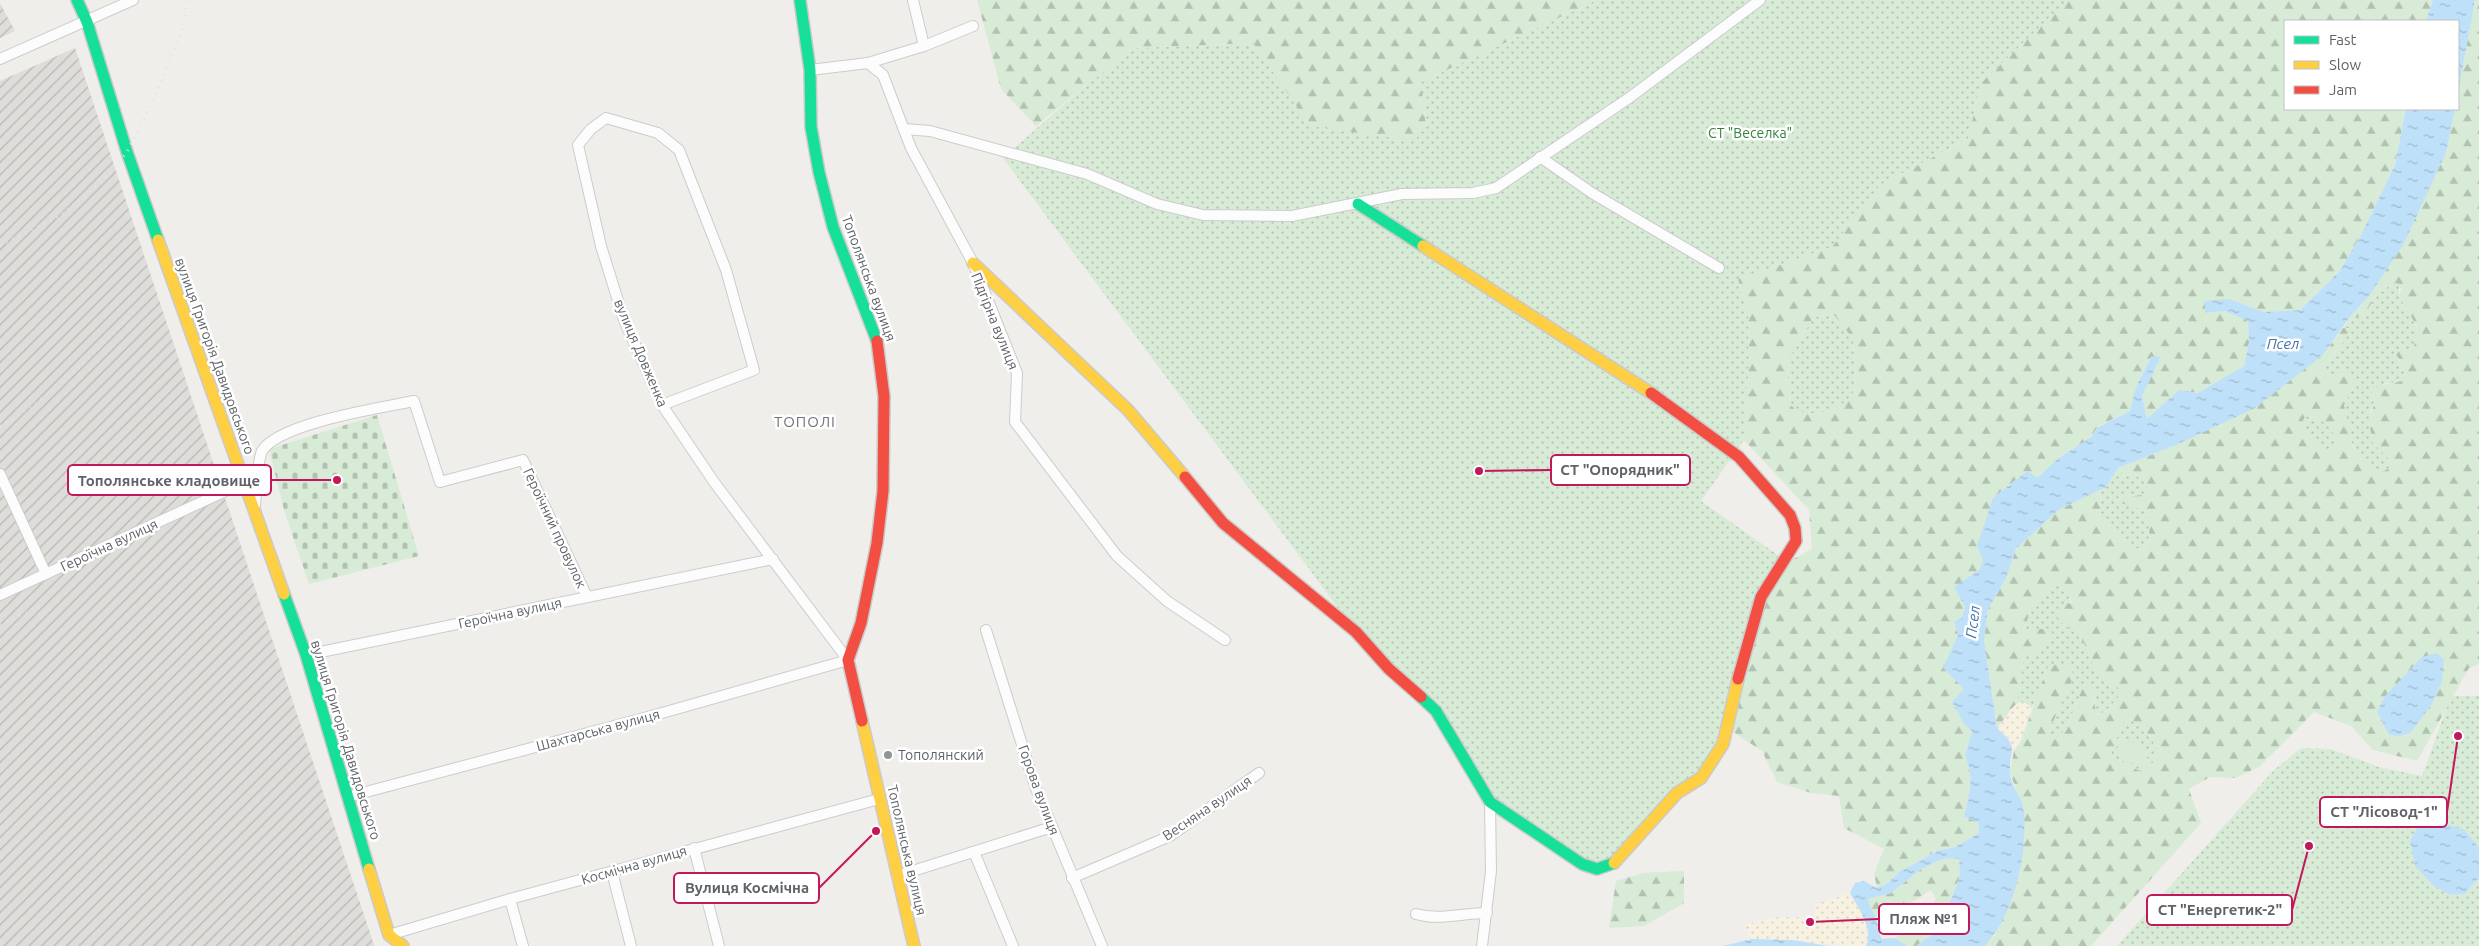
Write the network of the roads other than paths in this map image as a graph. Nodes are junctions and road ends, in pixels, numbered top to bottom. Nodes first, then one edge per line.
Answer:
1 (77, 0) edge
2 (133, 0) edge
3 (800, 0) edge
4 (913, 0) edge
5 (1760, 0) edge
6 (87, 22) junction
7 (972, 26) dead end
8 (924, 46) junction
9 (0, 59) edge
10 (868, 63) junction
11 (810, 70) junction
12 (904, 129) junction
13 (1540, 157) junction
14 (1358, 204) junction
15 (972, 263) junction
16 (1718, 268) dead end
17 (662, 405) junction
18 (0, 474) edge
19 (244, 482) junction
20 (255, 509) junction
21 (773, 559) junction
22 (46, 574) junction
23 (0, 595) edge
24 (587, 597) junction
25 (986, 630) dead end
26 (1225, 640) dead end
27 (306, 655) junction
28 (848, 660) junction
29 (1259, 773) dead end
30 (347, 797) junction
31 (879, 799) junction
32 (1490, 802) junction
33 (1052, 827) junction
34 (694, 848) junction
35 (974, 852) junction
36 (612, 872) junction
37 (897, 876) junction
38 (1072, 878) junction
39 (510, 899) junction
40 (1487, 912) junction
41 (1416, 914) dead end
42 (389, 935) junction
43 (403, 946) edge
44 (523, 946) edge
45 (630, 946) edge
46 (719, 946) edge
47 (914, 946) edge
48 (1012, 946) edge
49 (1102, 946) edge
50 (1482, 946) edge

1 - 6 street, вулиця Григорія Давидовського
2 - 6 street
3 - 11 street, Тополянська вулиця
4 - 8 street
5 - 13 street
6 - 9 street
6 - 19 street, вулиця Григорія Давидовського
7 - 8 street
8 - 10 street
10 - 11 street
10 - 12 street, Підгірна вулиця
11 - 28 street, Тополянська вулиця
12 - 14 street
12 - 15 street, Підгірна вулиця
13 - 14 street
13 - 16 street
14 - 32 street
15 - 26 street, Підгірна вулиця
15 - 32 street
17 - 17 street, вулиця Довженка
17 - 21 street, вулиця Довженка
18 - 22 street
19 - 20 street, вулиця Григорія Давидовського
19 - 22 street, Героїчна вулиця
20 - 24 street, Героїчний провулок
20 - 27 street, вулиця Григорія Давидовського
21 - 24 street, Героїчна вулиця
21 - 28 street, вулиця Довженка
22 - 23 street, Героїчна вулиця
24 - 27 street, Героїчна вулиця
25 - 33 street, Горова вулиця
27 - 30 street, вулиця Григорія Давидовського
28 - 30 street, Шахтарська вулиця
28 - 31 street, Тополянська вулиця
29 - 38 street, Весняна вулиця
30 - 42 street, вулиця Григорія Давидовського
31 - 34 street, Космічна вулиця
31 - 37 street, Тополянська вулиця
32 - 40 street
33 - 35 street
33 - 38 street, Горова вулиця
34 - 36 street, Космічна вулиця
34 - 46 street
35 - 37 street
35 - 48 street
36 - 39 street, Космічна вулиця
36 - 45 street
37 - 47 street, Тополянська вулиця
38 - 49 street, Горова вулиця
39 - 42 street, Космічна вулиця
39 - 44 street
40 - 41 street
40 - 50 street
42 - 43 street

